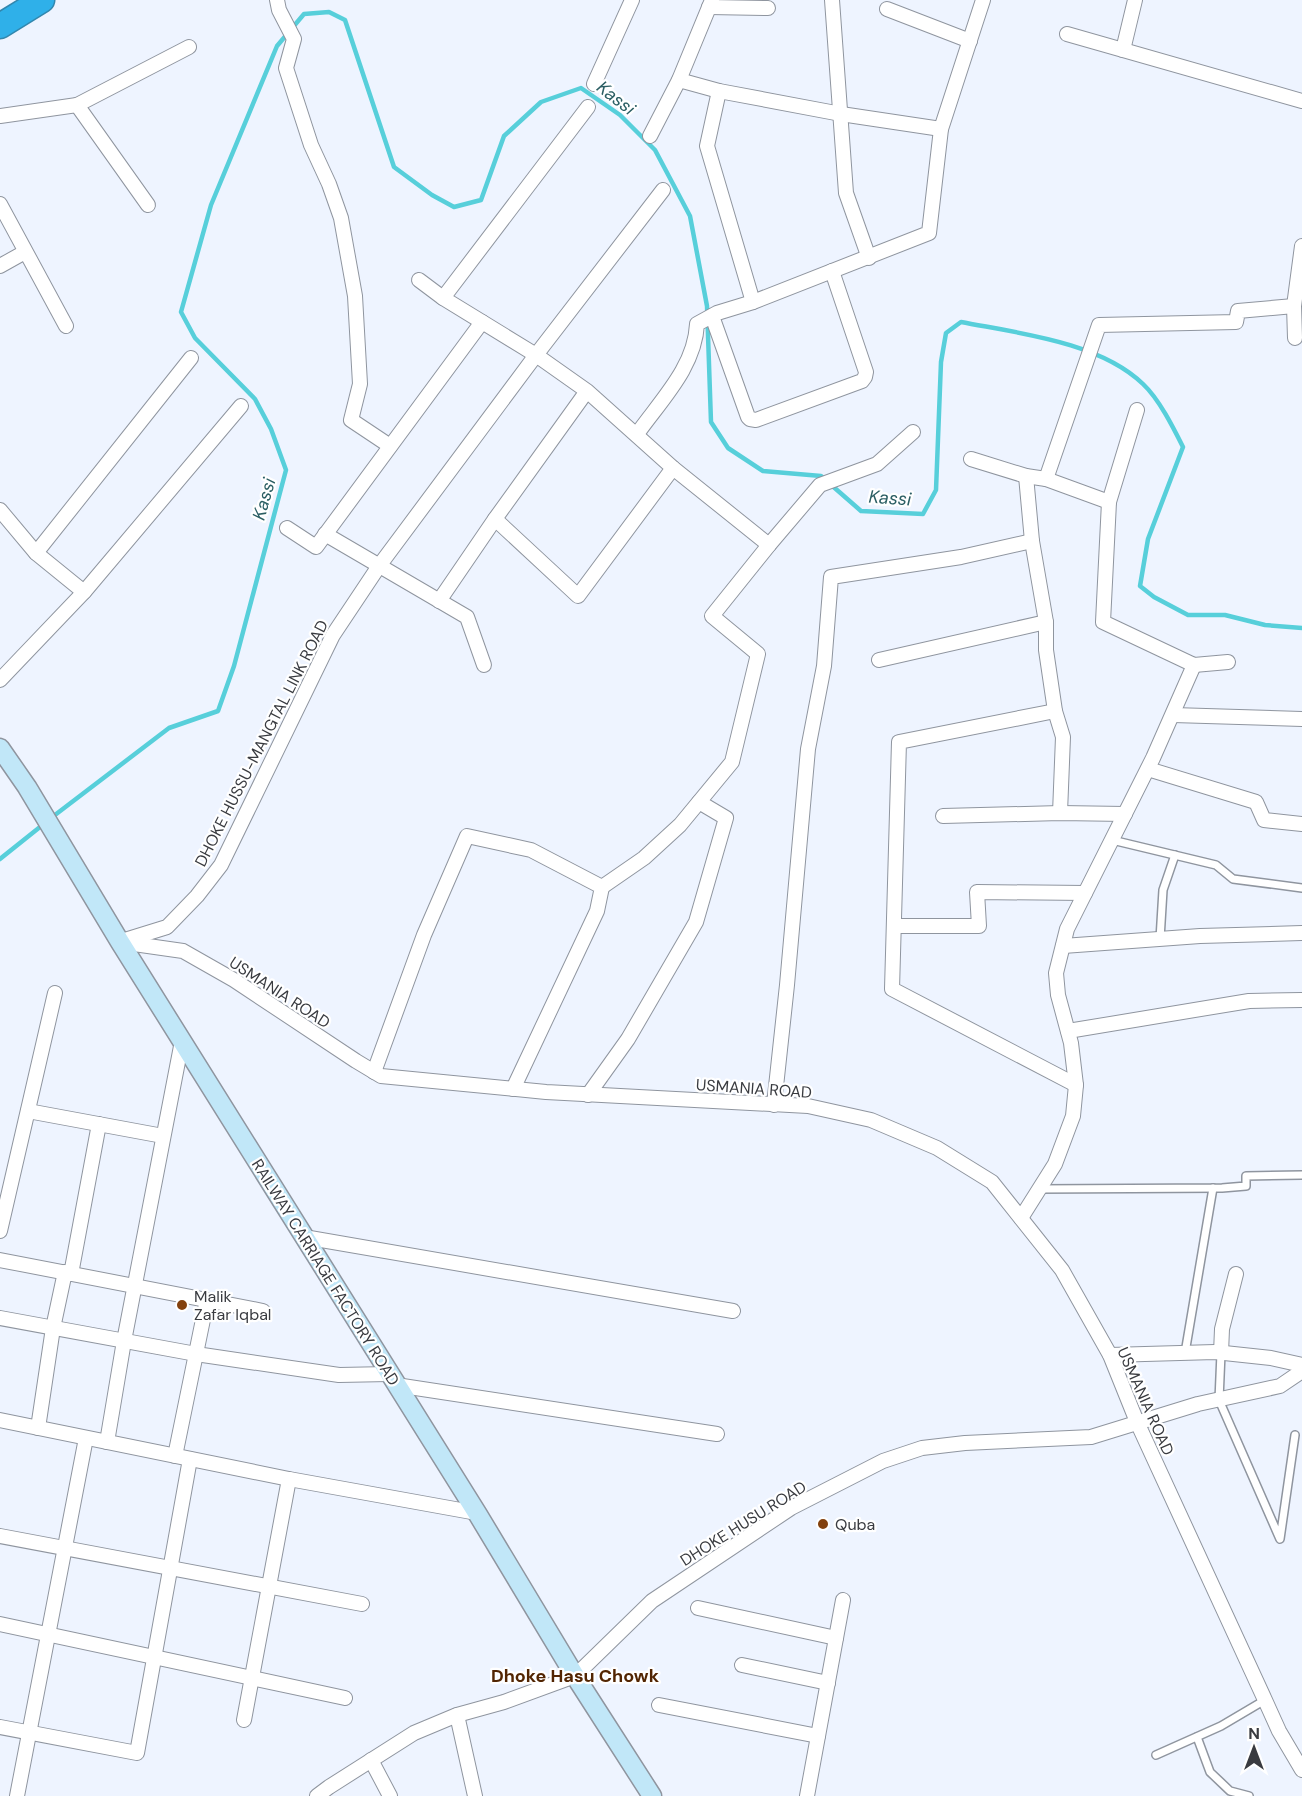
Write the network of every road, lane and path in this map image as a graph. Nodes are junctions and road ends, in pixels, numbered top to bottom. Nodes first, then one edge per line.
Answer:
1 (42, 0) edge
2 (277, 0) edge
3 (632, 0) edge
4 (832, 0) edge
5 (983, 0) edge
6 (1135, 0) edge
7 (711, 3) edge
8 (768, 8) dead end
9 (887, 9) dead end
10 (0, 26) edge
11 (1067, 34) dead end
12 (970, 41) junction
13 (189, 47) dead end
14 (1123, 50) junction
15 (679, 80) junction
16 (594, 84) dead end
17 (719, 91) junction
18 (1302, 101) edge
19 (77, 105) junction
20 (588, 107) dead end
21 (841, 114) junction
22 (0, 116) edge
23 (941, 129) junction
24 (650, 136) dead end
25 (663, 190) dead end
26 (0, 204) edge
27 (148, 205) dead end
28 (1302, 246) edge
29 (25, 252) junction
30 (868, 258) junction
31 (0, 266) edge
32 (832, 272) junction
33 (419, 280) dead end
34 (443, 298) junction
35 (753, 302) junction
36 (1294, 306) junction
37 (706, 320) junction
38 (482, 322) junction
39 (66, 326) dead end
40 (1295, 338) dead end
41 (536, 355) junction
42 (191, 358) dead end
43 (587, 390) junction
44 (241, 406) dead end
45 (1137, 410) dead end
46 (912, 432) dead end
47 (637, 434) junction
48 (390, 446) junction
49 (971, 459) dead end
50 (674, 468) junction
51 (1026, 476) junction
52 (1046, 479) junction
53 (1109, 502) junction
54 (0, 510) edge
55 (495, 519) junction
56 (286, 528) dead end
57 (325, 534) junction
58 (1032, 541) junction
59 (768, 545) junction
60 (36, 553) junction
61 (379, 566) junction
62 (84, 592) junction
63 (439, 600) junction
64 (1046, 622) junction
65 (879, 660) dead end
66 (1228, 662) dead end
67 (484, 665) dead end
68 (1194, 665) junction
69 (0, 680) edge
70 (1055, 711) junction
71 (1173, 715) junction
72 (1302, 720) edge
73 (0, 748) edge
74 (1148, 768) junction
75 (699, 802) junction
76 (1060, 813) junction
77 (1125, 814) junction
78 (943, 816) dead end
79 (1302, 824) edge
80 (1112, 840) junction
81 (1175, 855) junction
82 (602, 887) junction
83 (1302, 888) edge
84 (1085, 894) junction
85 (894, 926) junction
86 (1302, 933) edge
87 (1160, 939) junction
88 (120, 942) junction
89 (1063, 946) junction
90 (55, 993) dead end
91 (1302, 1000) edge
92 (1068, 1031) junction
93 (182, 1041) junction
94 (374, 1071) junction
95 (1076, 1085) junction
96 (513, 1089) junction
97 (588, 1095) junction
98 (774, 1104) junction
99 (28, 1111) junction
100 (99, 1124) junction
101 (164, 1136) junction
102 (1302, 1175) edge
103 (1213, 1188) junction
104 (1039, 1189) junction
105 (2, 1212) edge
106 (1021, 1218) junction
107 (0, 1231) edge
108 (304, 1237) junction
109 (0, 1260) edge
110 (68, 1273) junction
111 (1236, 1274) dead end
112 (135, 1286) junction
113 (207, 1300) junction
114 (263, 1311) dead end
115 (733, 1311) dead end
116 (0, 1318) edge
117 (53, 1328) junction
118 (124, 1341) junction
119 (1185, 1353) junction
120 (1221, 1353) junction
121 (196, 1354) junction
122 (1110, 1355) junction
123 (1302, 1365) edge
124 (1302, 1371) edge
125 (393, 1379) junction
126 (1220, 1400) junction
127 (0, 1420) edge
128 (1137, 1422) junction
129 (38, 1428) junction
130 (717, 1434) dead end
131 (1295, 1435) dead end
132 (86, 1438) junction
133 (107, 1442) junction
134 (175, 1456) junction
135 (190, 1459) junction
136 (289, 1479) junction
137 (477, 1513) junction
138 (0, 1536) edge
139 (64, 1548) junction
140 (170, 1568) junction
141 (269, 1587) junction
142 (843, 1600) dead end
143 (362, 1604) dead end
144 (698, 1608) dead end
145 (0, 1624) edge
146 (48, 1635) junction
147 (836, 1638) junction
148 (154, 1658) junction
149 (742, 1665) dead end
150 (575, 1676) junction
151 (252, 1678) junction
152 (828, 1683) junction
153 (345, 1698) dead end
154 (1265, 1701) junction
155 (659, 1705) dead end
156 (457, 1715) junction
157 (244, 1720) dead end
158 (0, 1727) edge
159 (29, 1733) junction
160 (818, 1736) junction
161 (1197, 1737) junction
162 (1156, 1755) dead end
163 (371, 1760) junction
164 (1302, 1770) edge
165 (17, 1796) edge
166 (317, 1796) edge
167 (390, 1796) edge
168 (475, 1796) edge
169 (652, 1796) edge
170 (807, 1796) edge
171 (1249, 1796) edge

1 - 10 highway
2 - 48 street
3 - 16 street
4 - 21 street
5 - 12 street
6 - 14 street
7 - 8 street
7 - 15 street
9 - 12 street
11 - 14 street
12 - 23 street
13 - 19 street
14 - 18 street
15 - 17 street
15 - 24 street
17 - 21 street
17 - 35 street
19 - 22 street
19 - 27 street
20 - 34 street
21 - 23 street
21 - 30 street
23 - 30 street
25 - 41 street, DHOKE HUSSU-MANGTAL LINK ROAD
26 - 29 street
28 - 36 street
29 - 31 street
29 - 39 street
30 - 32 street
32 - 35 street
32 - 37 street
33 - 34 street
34 - 38 street
35 - 37 street
36 - 40 street
36 - 52 street
37 - 47 street
38 - 41 street
38 - 48 street
41 - 43 street
41 - 61 street, DHOKE HUSSU-MANGTAL LINK ROAD
42 - 60 street
43 - 47 street
43 - 55 street
44 - 62 street
45 - 53 street
46 - 59 street
47 - 50 street
48 - 57 street
49 - 51 street
50 - 55 street
50 - 59 street
51 - 52 street
51 - 58 street
52 - 53 street
53 - 68 street
54 - 60 street
55 - 63 street
56 - 57 street
57 - 61 street
58 - 64 street
58 - 98 street
59 - 75 street
60 - 62 street
61 - 63 street
61 - 88 street, DHOKE HUSSU-MANGTAL LINK ROAD
62 - 69 street
63 - 67 street
64 - 65 street
64 - 70 street
66 - 68 street
68 - 71 street
70 - 76 street
70 - 85 street
71 - 72 street
71 - 74 street
73 - 88 main road, RAILWAY CARRIAGE FACTORY ROAD
74 - 77 street
74 - 79 street
75 - 82 street
75 - 97 street
76 - 77 street
76 - 78 street
77 - 80 street
80 - 81 lane
80 - 84 street
81 - 83 lane
81 - 87 lane
82 - 94 street
82 - 96 street
84 - 85 street
84 - 89 street
85 - 95 street
86 - 87 street
87 - 89 street
88 - 93 main road, RAILWAY CARRIAGE FACTORY ROAD
88 - 94 street, USMANIA ROAD
89 - 92 street
90 - 99 street
91 - 92 street
92 - 95 street
93 - 101 street
93 - 108 main road, RAILWAY CARRIAGE FACTORY ROAD
94 - 96 street, USMANIA ROAD
95 - 104 street
96 - 97 street, USMANIA ROAD
97 - 98 street, USMANIA ROAD
98 - 106 street, USMANIA ROAD
99 - 100 street
99 - 105 street
100 - 101 street
100 - 110 street
101 - 112 street
102 - 103 lane
103 - 104 lane
103 - 119 lane
104 - 106 street
105 - 107 street
106 - 122 street, USMANIA ROAD
108 - 115 street
108 - 125 main road, RAILWAY CARRIAGE FACTORY ROAD
109 - 110 street
110 - 112 street
110 - 117 street
111 - 120 street
112 - 113 street
112 - 118 street
113 - 114 street
113 - 121 street
116 - 117 street
117 - 118 street
117 - 129 street
118 - 121 street
118 - 133 street
119 - 120 street
119 - 122 street
120 - 123 street
120 - 126 lane
121 - 125 street
121 - 134 street
122 - 128 street, USMANIA ROAD
124 - 126 street, DHOKE HUSU ROAD
125 - 130 street
125 - 137 main road, RAILWAY CARRIAGE FACTORY ROAD
126 - 128 street, DHOKE HUSU ROAD
126 - 131 lane
127 - 129 street
128 - 150 street, DHOKE HUSU ROAD
128 - 154 street, USMANIA ROAD
129 - 132 street
132 - 133 street
132 - 139 street
133 - 134 street
134 - 135 street
135 - 136 street
135 - 140 street
136 - 137 street
136 - 141 street
137 - 150 main road, RAILWAY CARRIAGE FACTORY ROAD
138 - 139 street
139 - 140 street
139 - 146 street
140 - 141 street
140 - 148 street
141 - 143 street
141 - 151 street
142 - 147 street
144 - 147 street
145 - 146 street
146 - 148 street
146 - 159 street
147 - 152 street
148 - 151 street
148 - 159 street
149 - 152 street
150 - 156 street, DHOKE HUSU ROAD
150 - 169 main road, RAILWAY CARRIAGE FACTORY ROAD
151 - 153 street
151 - 157 street
152 - 160 street
154 - 161 lane
154 - 164 street, USMANIA ROAD
155 - 160 street
156 - 163 street, DHOKE HUSU ROAD
156 - 168 street
158 - 159 street
159 - 165 street
160 - 170 street
161 - 162 lane
161 - 171 lane
163 - 166 street, DHOKE HUSU ROAD
163 - 167 street

